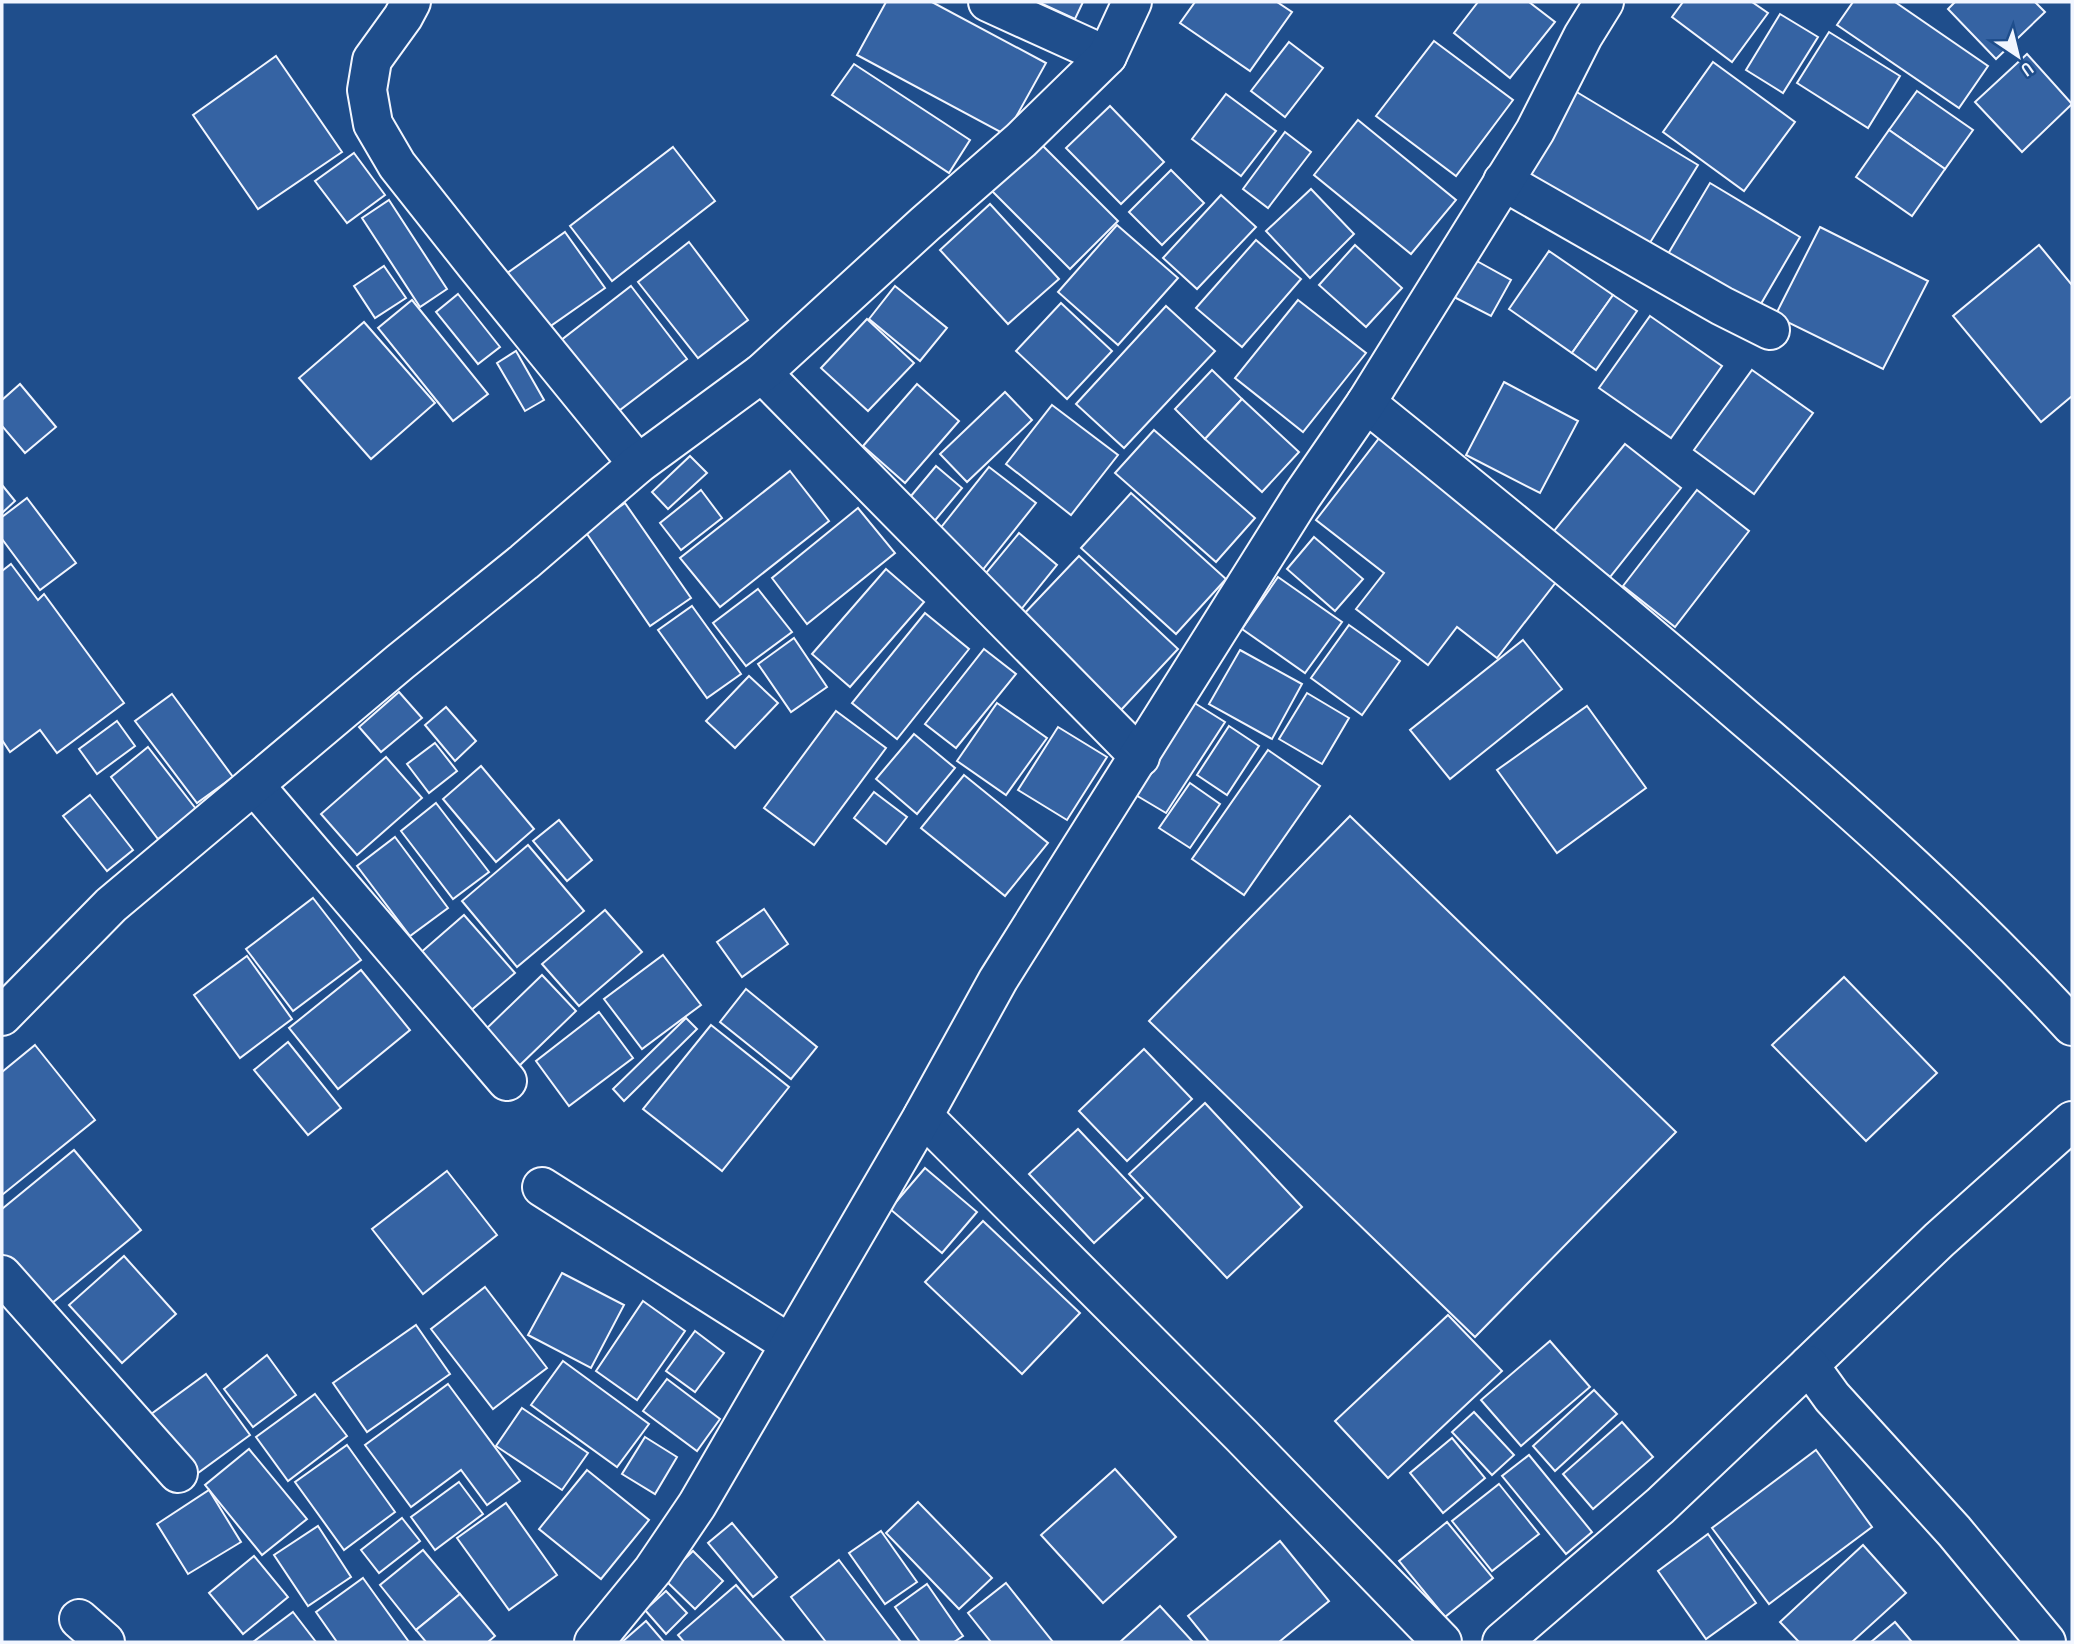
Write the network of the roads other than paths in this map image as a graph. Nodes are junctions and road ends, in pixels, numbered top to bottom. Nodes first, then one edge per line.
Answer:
1 (411, 2) edge
2 (989, 2) edge
3 (1132, 2) edge
4 (1604, 2) edge
5 (1107, 56) junction
6 (1503, 181) junction
7 (1770, 330) dead end
8 (762, 373) junction
9 (1366, 403) junction
10 (638, 464) junction
11 (1140, 757) junction
12 (254, 785) junction
13 (2, 1016) edge
14 (2072, 1026) edge
15 (507, 1081) dead end
16 (923, 1116) junction
17 (2072, 1121) edge
18 (542, 1187) dead end
19 (2, 1275) edge
20 (790, 1344) junction
21 (1809, 1365) junction
22 (178, 1473) dead end
23 (594, 1642) edge
24 (1441, 1642) edge
25 (1502, 1642) edge
26 (2046, 1642) edge

1 - 10 street
2 - 5 street
3 - 5 street
4 - 6 street
5 - 8 street
6 - 7 street
6 - 9 street
8 - 10 street
8 - 11 street
9 - 11 street
9 - 14 street
10 - 12 street
11 - 16 street
12 - 13 street
12 - 15 street
16 - 20 street
16 - 24 street
17 - 21 street
18 - 20 street
19 - 22 street
20 - 23 street
21 - 25 street
21 - 26 street

